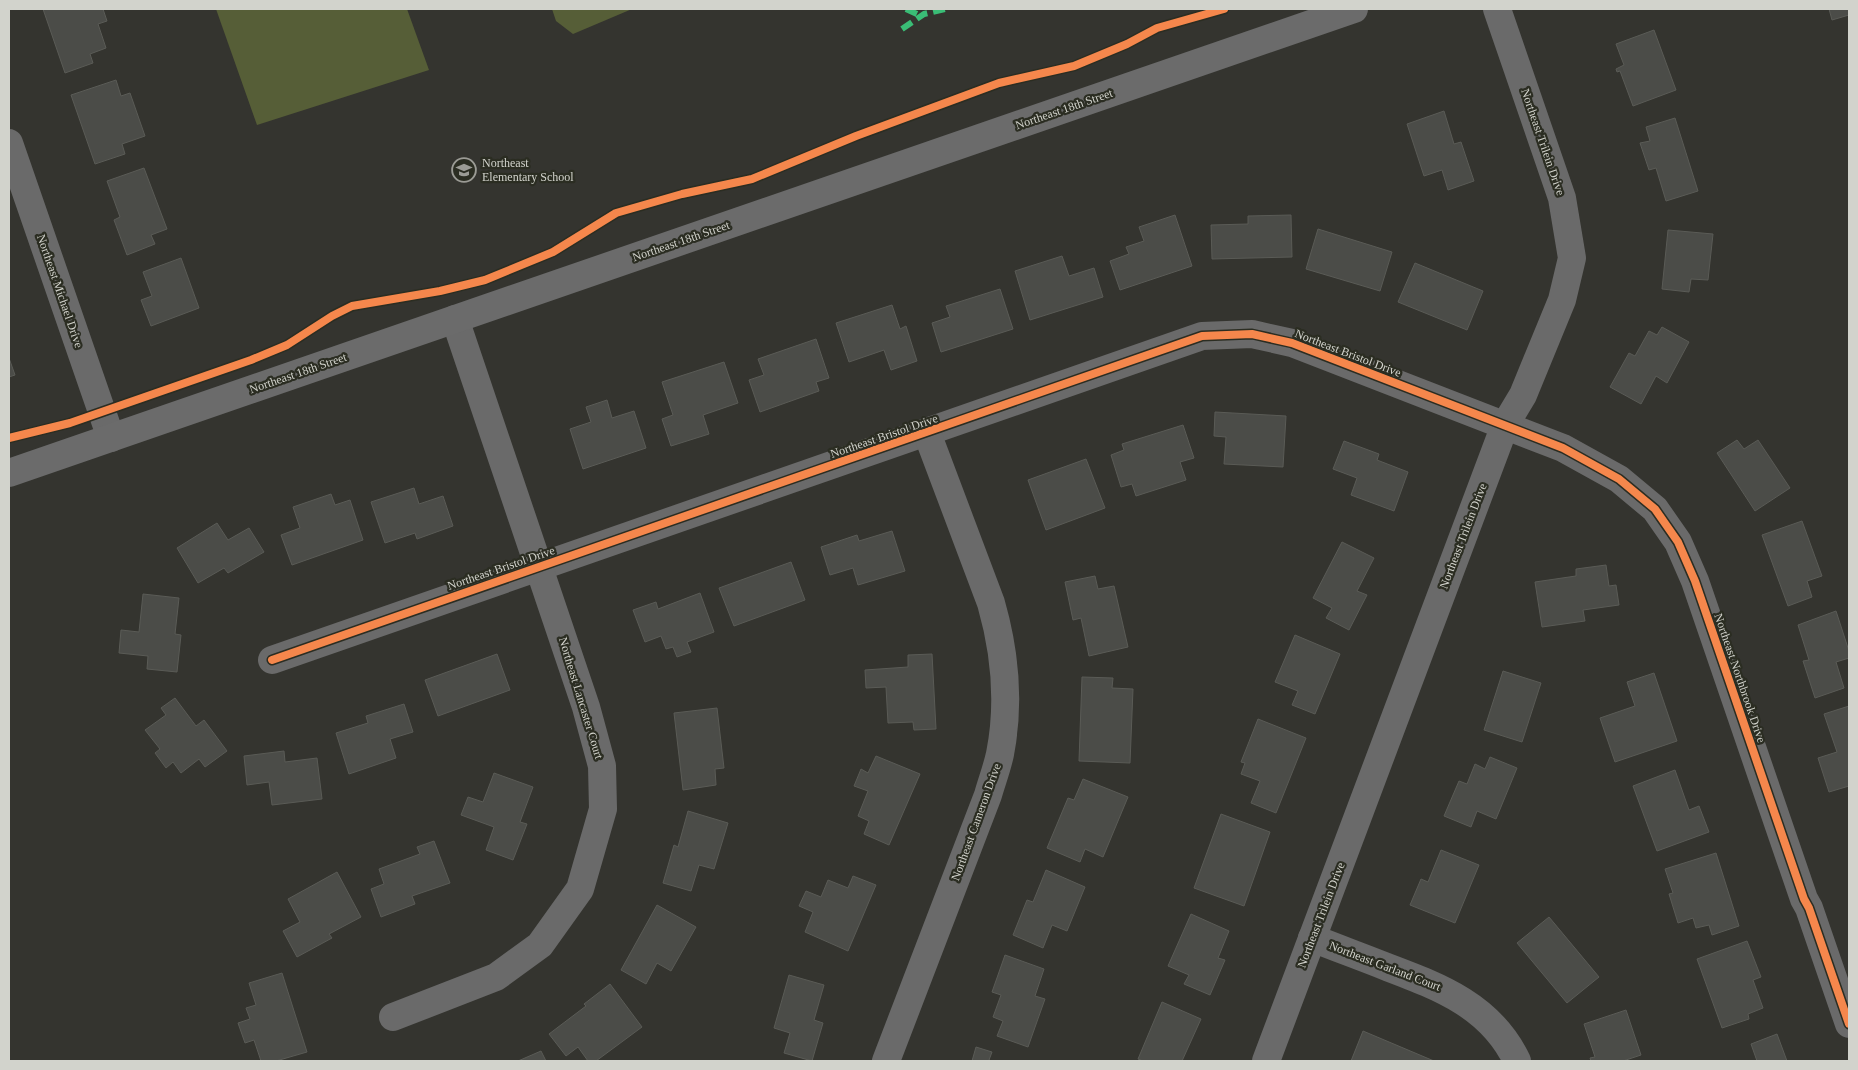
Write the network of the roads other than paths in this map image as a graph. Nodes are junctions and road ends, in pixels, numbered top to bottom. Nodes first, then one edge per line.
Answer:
1 (1354, 9) edge
2 (1497, 9) edge
3 (9, 143) edge
4 (456, 319) junction
5 (1505, 425) junction
6 (927, 433) junction
7 (111, 438) junction
8 (9, 473) edge
9 (540, 567) junction
10 (272, 660) dead end
11 (1312, 938) junction
12 (394, 1017) dead end
13 (1849, 1024) edge
14 (886, 1061) edge
15 (1266, 1061) edge
16 (1517, 1061) edge

1 - 4 main road, Northeast 18th Street
2 - 5 street, Northeast Trilein Drive
3 - 7 street, Northeast Michael Drive
4 - 7 main road, Northeast 18th Street
4 - 9 street, Northeast Lancaster Court
5 - 6 street, Northeast Bristol Drive
5 - 11 street, Northeast Trilein Drive
5 - 13 street, Northeast Northbrook Drive
6 - 9 street, Northeast Bristol Drive
6 - 14 street, Northeast Cameron Drive
7 - 8 main road, Northeast 18th Street
9 - 10 street, Northeast Bristol Drive
9 - 12 street, Northeast Lancaster Court
11 - 15 street, Northeast Trilein Drive
11 - 16 street, Northeast Garland Court

